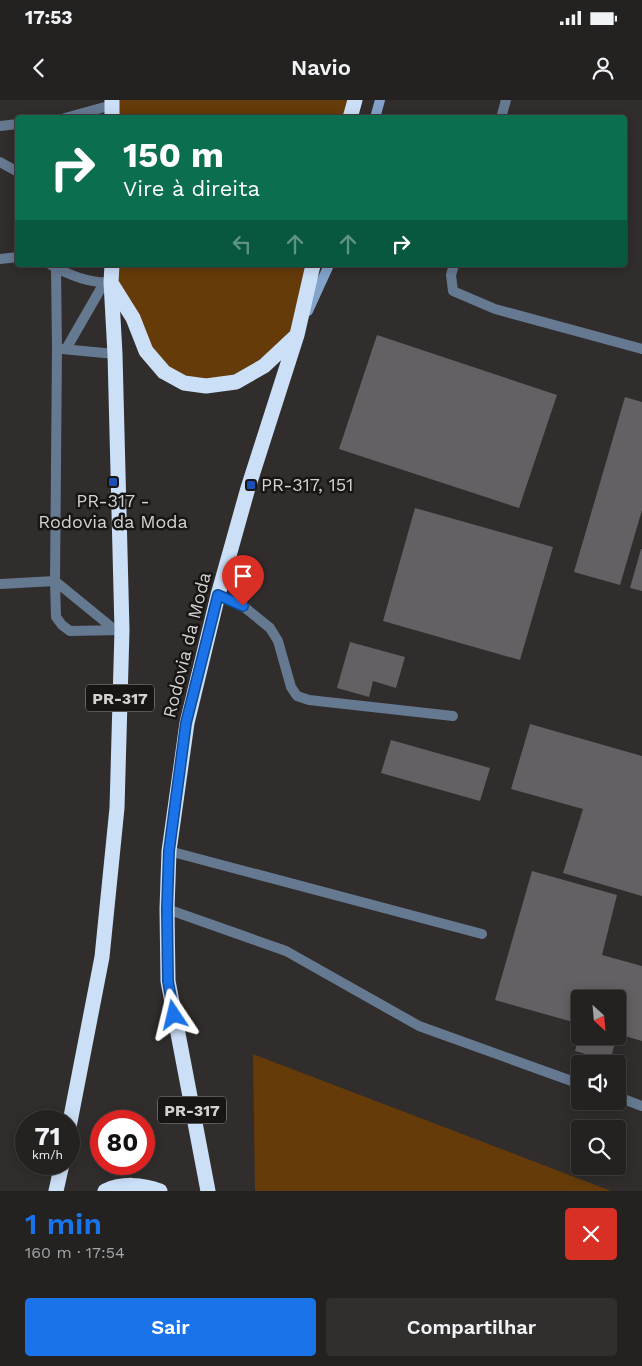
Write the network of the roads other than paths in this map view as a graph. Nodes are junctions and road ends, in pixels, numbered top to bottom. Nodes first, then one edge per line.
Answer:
1 (355, 100) edge
2 (380, 100) edge
3 (506, 100) edge
4 (112, 108) edge
5 (79, 115) edge
6 (351, 115) edge
7 (376, 115) edge
8 (502, 115) edge
9 (15, 124) edge
10 (0, 126) edge
11 (0, 162) edge
12 (15, 170) edge
13 (15, 257) edge
14 (0, 259) edge
15 (54, 267) edge
16 (56, 267) edge
17 (112, 267) edge
18 (314, 267) edge
19 (328, 267) edge
20 (453, 267) edge
21 (108, 283) junction
22 (297, 335) junction
23 (62, 349) junction
24 (642, 349) edge
25 (115, 354) junction
26 (55, 581) junction
27 (0, 584) edge
28 (218, 595) junction
29 (119, 630) junction
30 (453, 716) dead end
31 (169, 851) junction
32 (167, 909) junction
33 (482, 934) dead end
34 (571, 1081) edge
35 (626, 1100) edge
36 (642, 1106) edge
37 (72, 1110) edge
38 (60, 1175) edge
39 (56, 1191) edge
40 (105, 1191) edge
41 (160, 1191) edge
42 (208, 1191) edge

1 - 6 highway
2 - 7 street
3 - 8 street
4 - 5 street
9 - 10 street
11 - 12 street
13 - 14 street
15 - 23 street
16 - 21 street
17 - 21 highway, PR-317
18 - 22 highway, Rodovia da Moda / PR-317
19 - 22 street
20 - 24 street
21 - 22 highway
21 - 23 street
21 - 25 highway, PR-317
22 - 28 highway, Rodovia da Moda / PR-317
23 - 25 street
23 - 26 street
25 - 29 highway, PR-317
26 - 27 street
26 - 29 street
26 - 29 street
28 - 30 street
28 - 31 highway, Rodovia da Moda / PR-317
29 - 37 highway, PR-317
31 - 32 highway, Rodovia da Moda / PR-317
31 - 33 street
32 - 34 street
32 - 42 highway, Rodovia da Moda / PR-317
35 - 36 street
38 - 39 highway
40 - 41 highway

